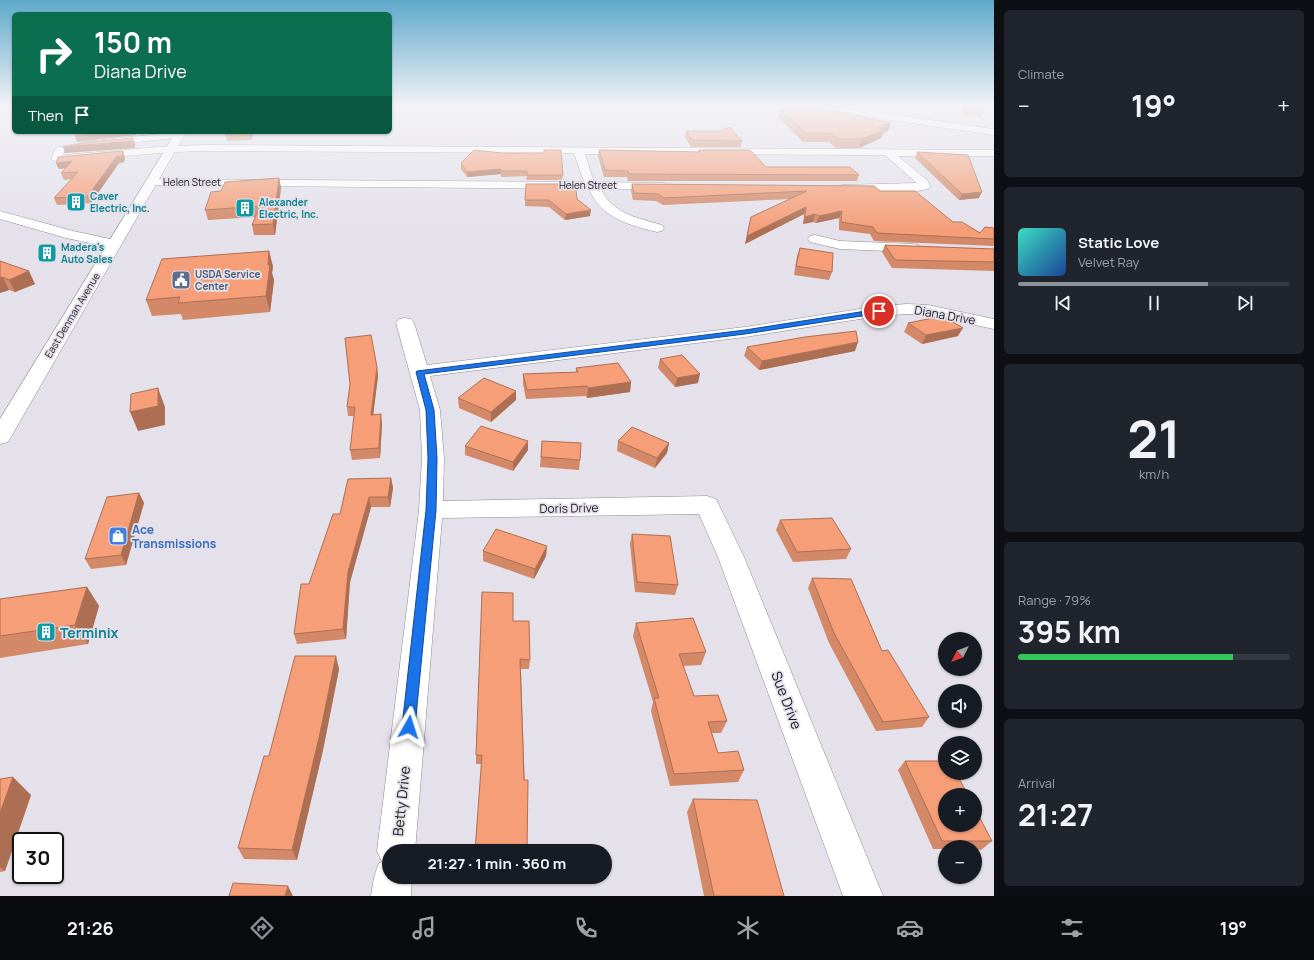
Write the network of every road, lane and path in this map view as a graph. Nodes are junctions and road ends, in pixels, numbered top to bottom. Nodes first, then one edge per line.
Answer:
1 (77, 147) edge
2 (139, 147) edge
3 (172, 149) junction
4 (578, 149) junction
5 (136, 152) junction
6 (887, 152) junction
7 (994, 153) edge
8 (151, 182) junction
9 (594, 185) junction
10 (672, 186) edge
11 (835, 188) edge
12 (0, 215) edge
13 (657, 228) dead end
14 (815, 239) dead end
15 (114, 244) junction
16 (930, 249) edge
17 (405, 323) dead end
18 (994, 324) edge
19 (420, 372) junction
20 (0, 437) edge
21 (707, 505) joint
22 (431, 510) junction
23 (397, 844) edge
24 (392, 884) edge
25 (391, 896) edge
26 (863, 896) edge

1 - 5 main road
2 - 5 main road
3 - 4 main road
3 - 5 main road
3 - 8 main road, East Denman Avenue
4 - 6 main road
4 - 9 main road
6 - 7 main road
6 - 11 main road
8 - 9 main road, Helen Street
8 - 15 main road, East Denman Avenue
9 - 10 main road, Helen Street
9 - 13 main road
12 - 15 main road
14 - 16 main road
15 - 20 main road, East Denman Avenue
17 - 19 main road, Betty Drive
18 - 19 main road, Diana Drive
19 - 22 main road, Betty Drive
21 - 22 main road, Doris Drive
21 - 26 main road, Sue Drive
22 - 23 main road, Betty Drive
24 - 25 main road

